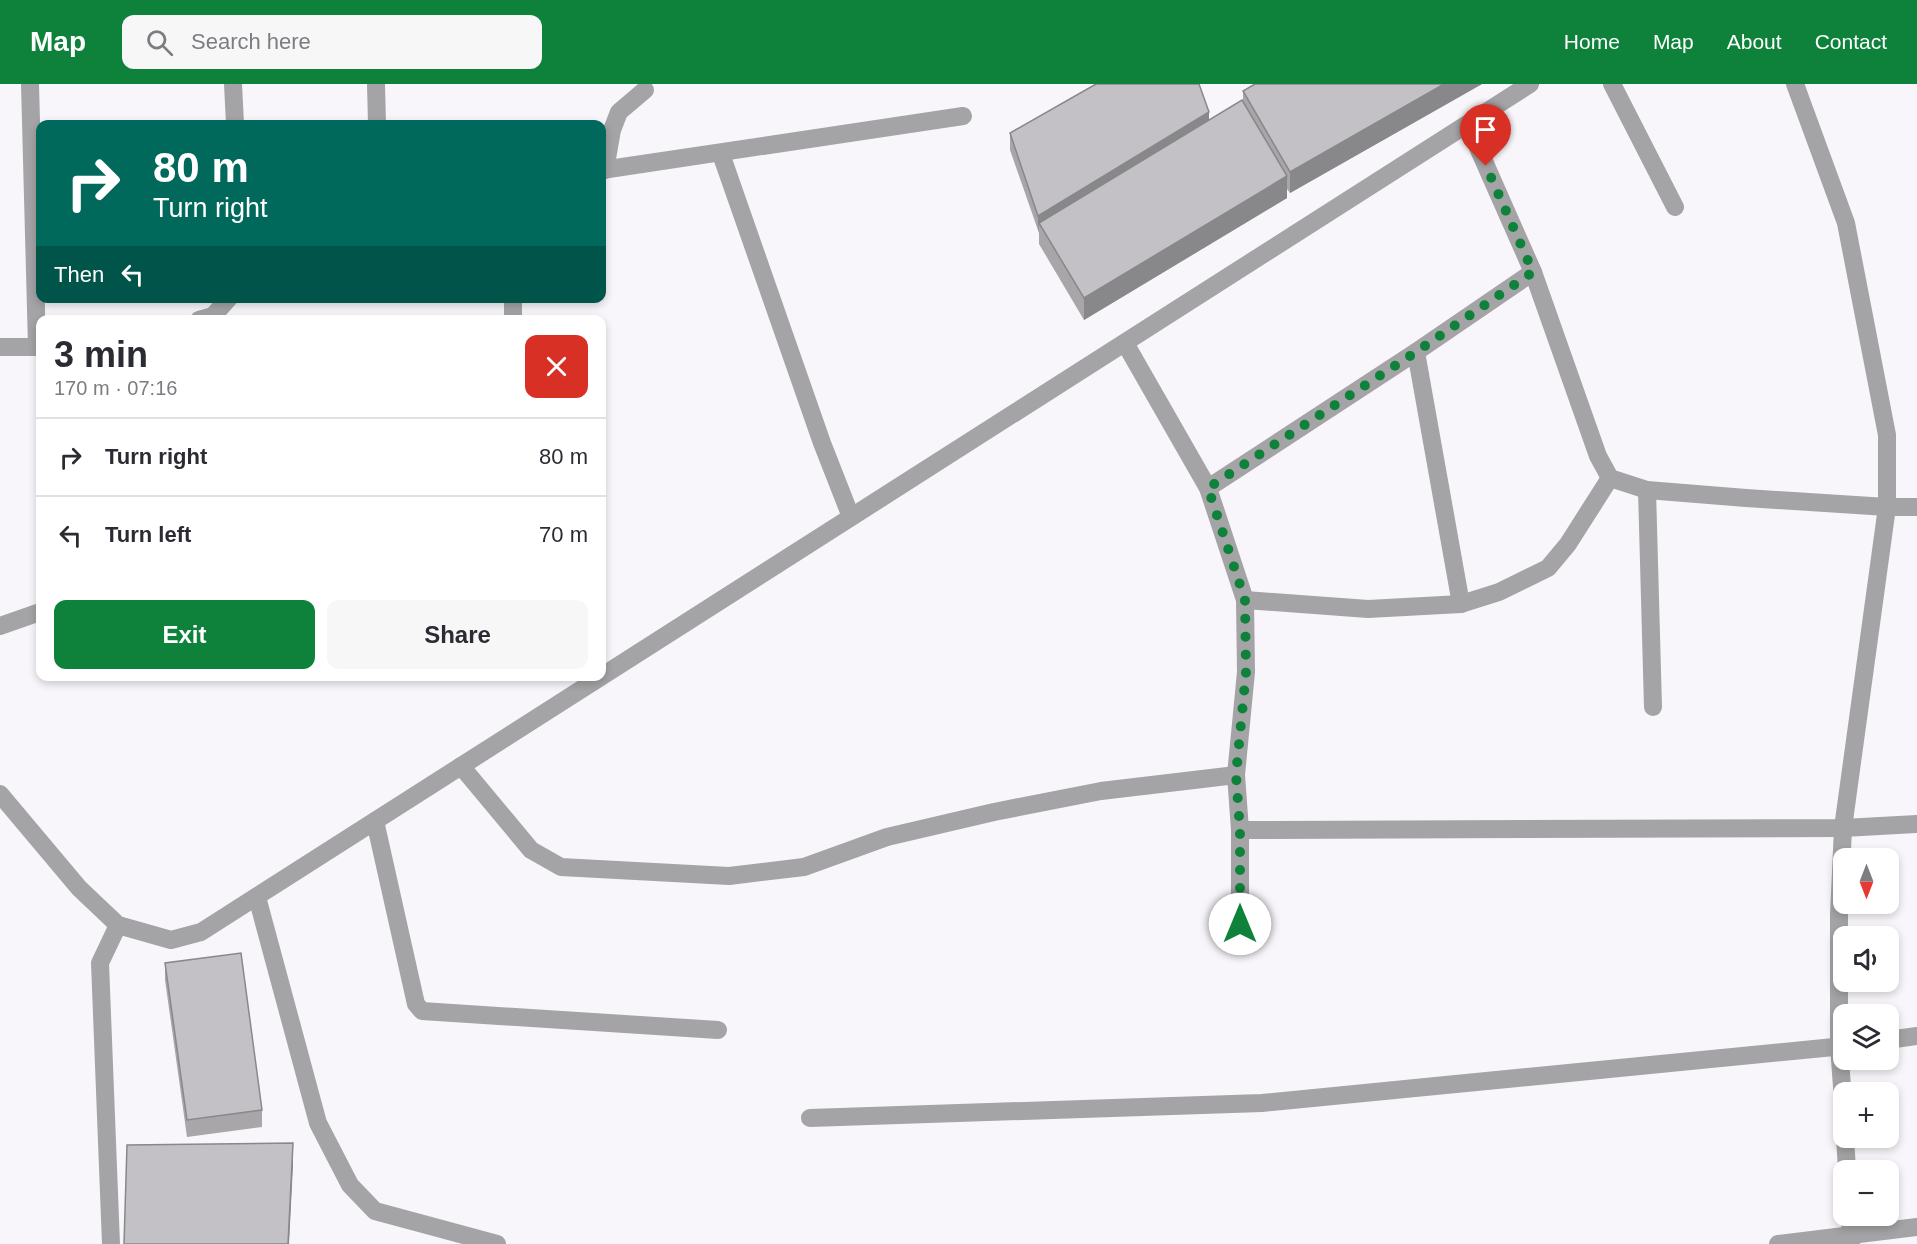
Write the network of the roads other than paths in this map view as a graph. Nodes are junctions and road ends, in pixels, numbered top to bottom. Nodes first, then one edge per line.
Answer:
1 (30, 84) edge
2 (233, 84) edge
3 (376, 84) edge
4 (1530, 84) edge
5 (1612, 84) edge
6 (1795, 84) edge
7 (645, 90) dead end
8 (963, 116) dead end
9 (235, 120) edge
10 (377, 120) edge
11 (1468, 124) junction
12 (721, 154) junction
13 (606, 157) edge
14 (606, 170) edge
15 (1675, 207) dead end
16 (36, 259) edge
17 (1533, 272) junction
18 (225, 303) edge
19 (214, 315) edge
20 (1125, 343) junction
21 (36, 347) edge
22 (0, 348) edge
23 (1416, 352) junction
24 (1610, 478) junction
25 (1208, 488) junction
26 (1647, 490) junction
27 (1887, 507) junction
28 (1917, 507) edge
29 (851, 518) junction
30 (1245, 600) junction
31 (1461, 604) junction
32 (36, 613) edge
33 (0, 626) edge
34 (606, 674) edge
35 (595, 681) edge
36 (1653, 707) dead end
37 (461, 766) junction
38 (1236, 775) junction
39 (0, 794) edge
40 (375, 821) junction
41 (1917, 824) edge
42 (1843, 828) junction
43 (1240, 830) junction
44 (257, 897) junction
45 (1240, 924) dead end
46 (118, 925) junction
47 (1840, 1004) edge
48 (718, 1030) dead end
49 (1917, 1036) edge
50 (1899, 1038) edge
51 (1833, 1047) edge
52 (810, 1118) dead end
53 (1917, 1227) edge
54 (1851, 1240) edge
55 (111, 1244) edge
56 (497, 1244) edge
57 (1778, 1244) edge

1 - 16 street
2 - 9 street
3 - 10 street
4 - 11 street
5 - 15 street
6 - 27 street
7 - 13 street
8 - 12 street
11 - 17 street
11 - 20 street
12 - 14 street
12 - 29 street
17 - 23 street
17 - 24 street
18 - 19 street
20 - 25 street
20 - 29 street
21 - 22 street
23 - 25 street
23 - 31 street
24 - 26 street
24 - 31 street
25 - 30 street
26 - 27 street
26 - 36 street
27 - 28 street
27 - 42 street
29 - 34 street
30 - 31 street
30 - 38 street
32 - 33 street
35 - 37 street
37 - 38 street
37 - 40 street
38 - 43 street
39 - 46 street
40 - 44 street
40 - 48 street
41 - 42 street
42 - 43 street
42 - 47 street
43 - 45 street
44 - 46 street
44 - 56 street
46 - 55 street
49 - 50 street
51 - 52 street
53 - 54 street
54 - 57 street

